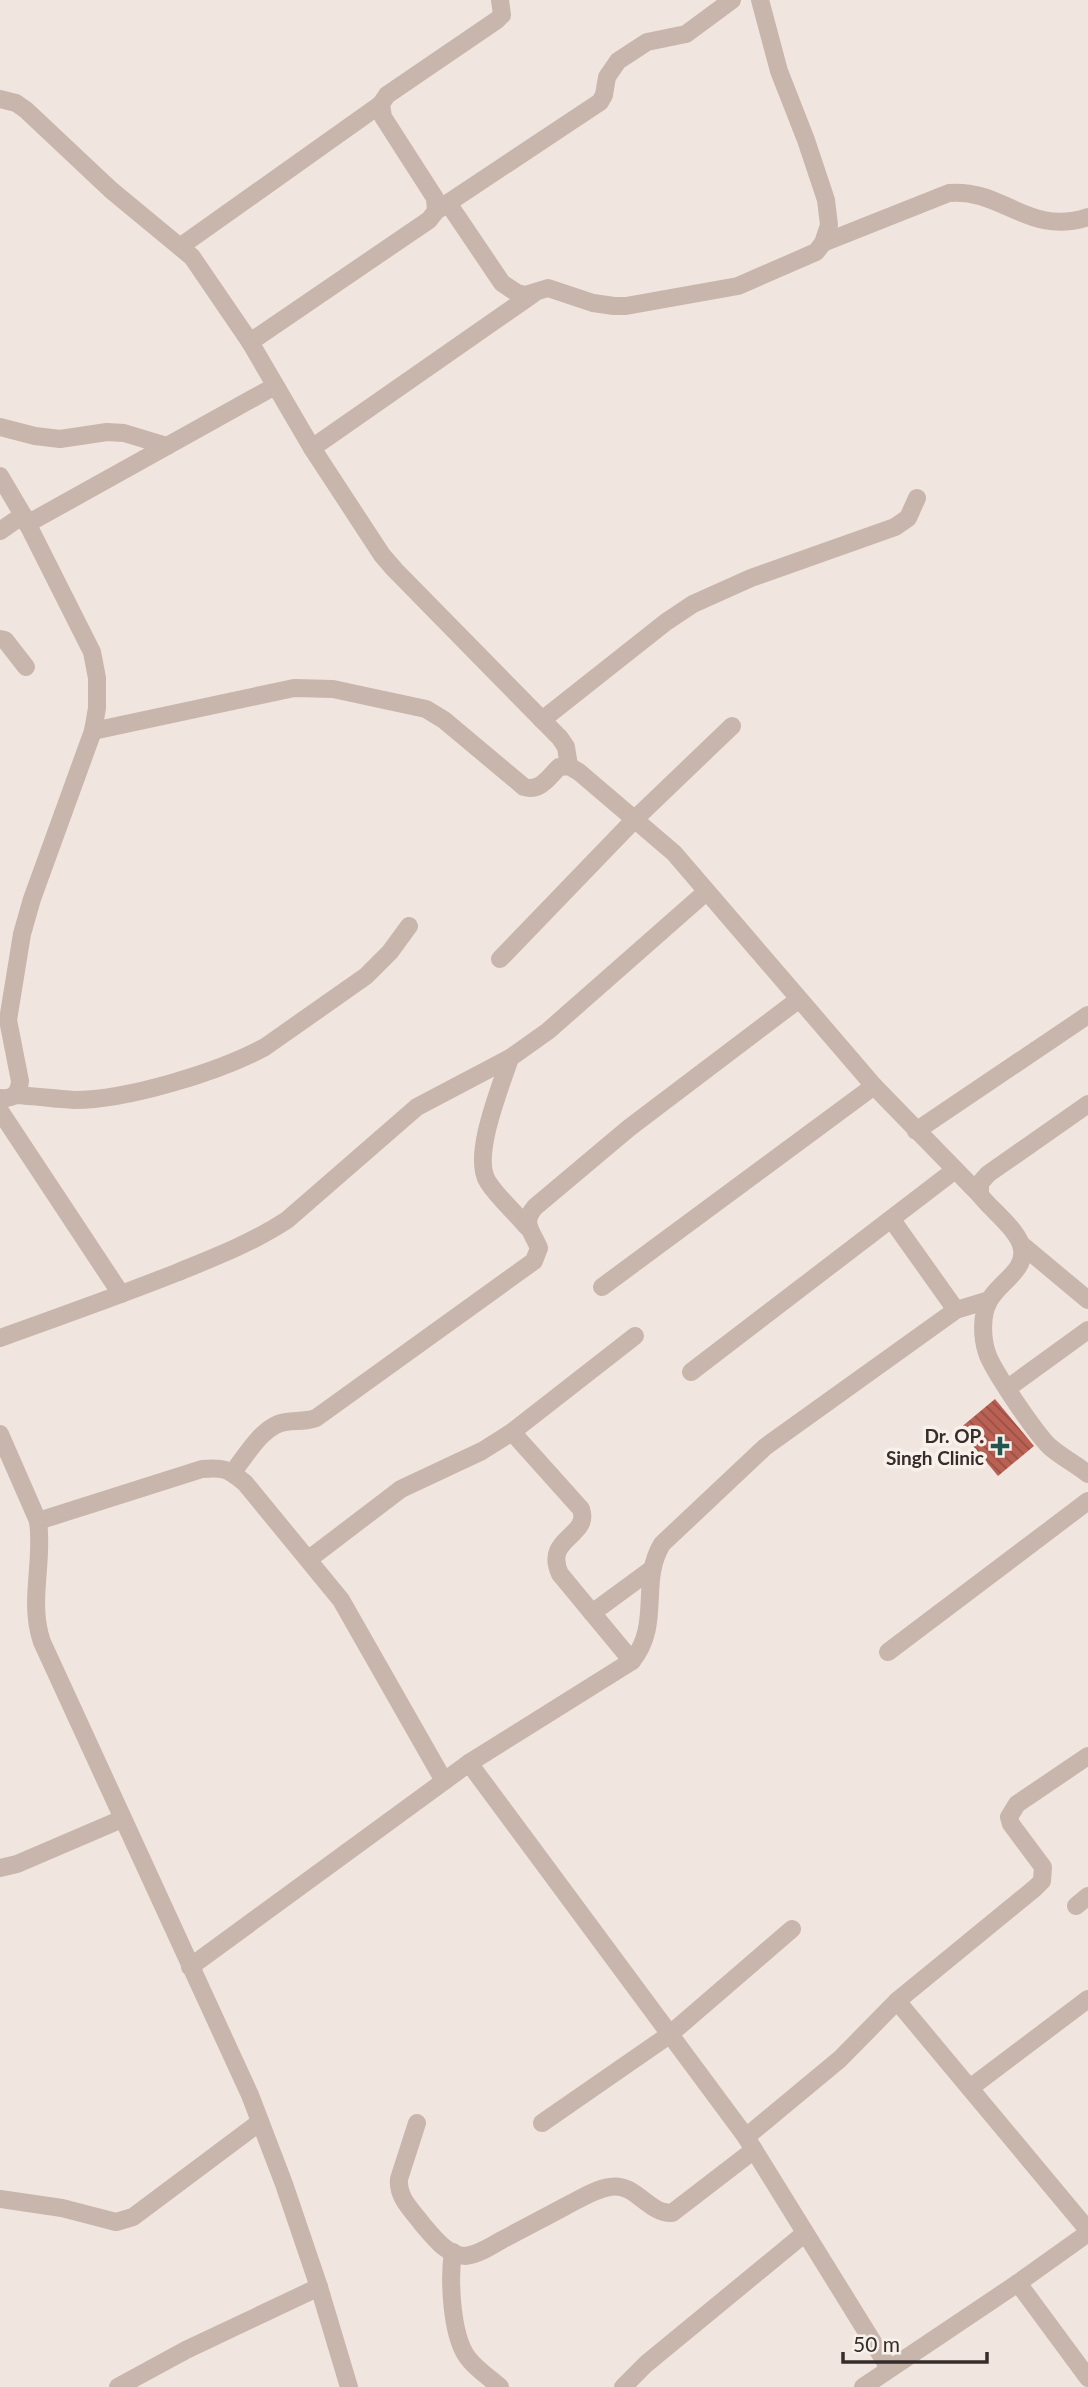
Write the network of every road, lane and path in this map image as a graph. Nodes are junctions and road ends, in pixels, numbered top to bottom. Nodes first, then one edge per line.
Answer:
1 (500, 0) edge
2 (732, 0) edge
3 (760, 0) edge
4 (0, 99) edge
5 (382, 104) junction
6 (442, 207) junction
7 (1088, 217) edge
8 (823, 243) junction
9 (181, 246) junction
10 (533, 294) junction
11 (250, 341) junction
12 (275, 386) junction
13 (0, 427) edge
14 (167, 446) junction
15 (312, 448) junction
16 (0, 476) edge
17 (917, 498) dead end
18 (25, 519) junction
19 (0, 531) edge
20 (0, 639) edge
21 (26, 667) dead end
22 (542, 720) junction
23 (732, 726) dead end
24 (93, 731) junction
25 (569, 766) junction
26 (635, 819) junction
27 (706, 892) junction
28 (409, 926) dead end
29 (500, 959) dead end
30 (798, 1000) junction
31 (1088, 1015) edge
32 (510, 1058) junction
33 (874, 1086) junction
34 (8, 1097) edge
35 (1088, 1104) edge
36 (0, 1111) edge
37 (916, 1131) junction
38 (955, 1170) junction
39 (980, 1195) junction
40 (892, 1220) junction
41 (527, 1227) junction
42 (1022, 1245) junction
43 (602, 1287) dead end
44 (121, 1294) junction
45 (989, 1300) junction
46 (1088, 1300) edge
47 (956, 1310) junction
48 (1088, 1330) edge
49 (635, 1336) dead end
50 (0, 1338) edge
51 (691, 1372) dead end
52 (1008, 1388) junction
53 (512, 1432) junction
54 (0, 1434) edge
55 (233, 1472) junction
56 (1088, 1474) edge
57 (1088, 1501) edge
58 (38, 1521) junction
59 (309, 1559) junction
60 (652, 1569) junction
61 (593, 1613) junction
62 (887, 1652) dead end
63 (632, 1661) junction
64 (1088, 1756) edge
65 (469, 1763) junction
66 (444, 1781) junction
67 (122, 1819) junction
68 (0, 1868) edge
69 (792, 1929) dead end
70 (190, 1967) junction
71 (1088, 1999) edge
72 (897, 2001) junction
73 (669, 2035) junction
74 (970, 2088) junction
75 (260, 2122) junction
76 (417, 2123) dead end
77 (542, 2123) dead end
78 (750, 2143) junction
79 (0, 2199) edge
80 (1088, 2232) edge
81 (804, 2234) junction
82 (453, 2252) junction
83 (1018, 2283) junction
84 (319, 2287) junction
85 (890, 2368) junction
86 (1088, 2378) edge
87 (118, 2387) edge
88 (349, 2387) edge
89 (500, 2387) edge
90 (622, 2387) edge
91 (863, 2387) edge

1 - 5 street
2 - 6 street
3 - 8 street
4 - 9 street
5 - 6 street
5 - 9 street
6 - 10 street
6 - 11 street
7 - 8 street
8 - 10 street
9 - 11 street
10 - 15 street
11 - 12 street
12 - 14 street
12 - 15 street
13 - 14 street
14 - 18 street
15 - 22 street
16 - 18 street
17 - 22 street
18 - 19 street
18 - 24 street
20 - 21 street
22 - 25 street
23 - 26 street
24 - 25 street
24 - 34 street
25 - 26 street
26 - 27 street
26 - 29 street
27 - 30 street
27 - 32 street
28 - 34 street
30 - 33 street
30 - 41 street
31 - 37 street
32 - 41 street
32 - 44 street
33 - 37 street
33 - 43 street
35 - 39 street
36 - 44 street
37 - 38 street
38 - 39 street
38 - 40 street
39 - 42 street
40 - 47 street
40 - 51 street
41 - 55 street
42 - 45 street
42 - 46 street
44 - 50 street
45 - 47 street
45 - 52 street
47 - 60 street
48 - 52 street
49 - 53 street
52 - 56 street
53 - 59 street
53 - 61 street
54 - 58 street
55 - 58 street
55 - 59 street
57 - 62 street
58 - 67 street
59 - 66 street
60 - 61 street
60 - 63 street
61 - 63 street
63 - 65 street
64 - 72 street
65 - 66 street
65 - 73 street
66 - 70 street
67 - 68 street
67 - 70 street
69 - 73 street
70 - 75 street
71 - 74 street
72 - 74 street
72 - 78 street
73 - 77 street
73 - 78 street
74 - 80 street
75 - 79 street
75 - 84 street
76 - 82 street
78 - 81 street
78 - 82 street
80 - 83 street
81 - 85 street
81 - 90 street
82 - 89 street
83 - 85 street
83 - 86 street
84 - 87 street
84 - 88 street
85 - 91 street

